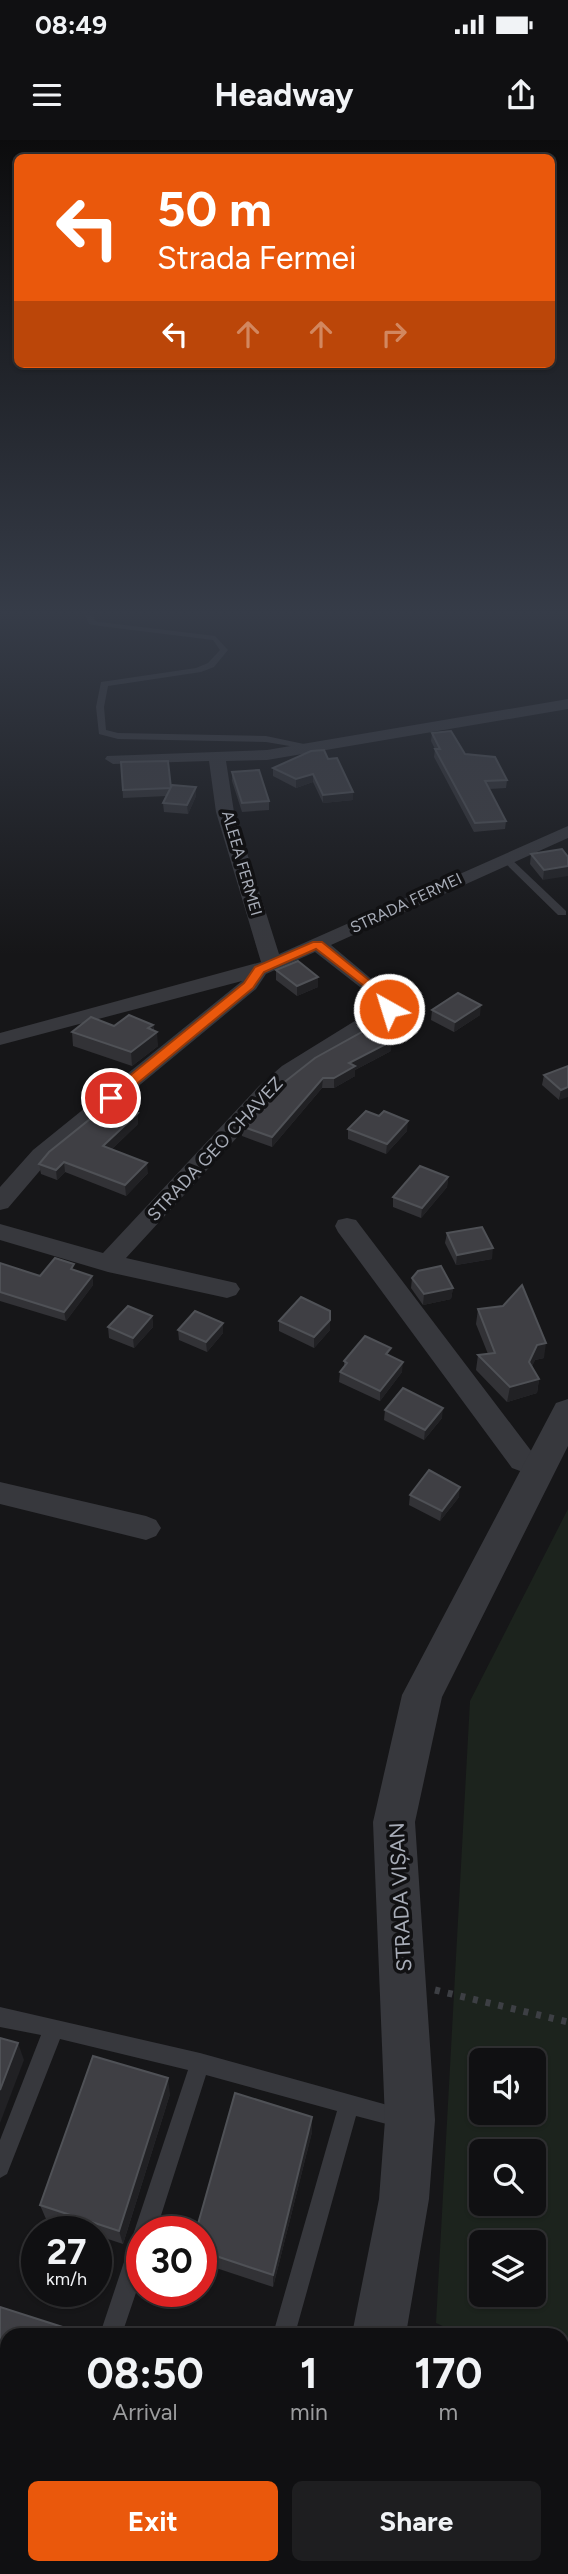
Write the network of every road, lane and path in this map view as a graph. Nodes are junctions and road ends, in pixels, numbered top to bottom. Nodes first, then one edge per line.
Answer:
1 (102, 729) edge
2 (429, 729) edge
3 (320, 748) junction
4 (113, 759) dead end
5 (218, 759) junction
6 (568, 831) edge
7 (505, 858) junction
8 (562, 912) dead end
9 (317, 944) junction
10 (266, 967) junction
11 (0, 1040) edge
12 (0, 1202) edge
13 (347, 1226) dead end
14 (0, 1232) edge
15 (108, 1264) junction
16 (227, 1289) dead end
17 (568, 1412) edge
18 (539, 1467) junction
19 (0, 1493) edge
20 (146, 1528) dead end
21 (404, 1983) junction
22 (0, 2017) edge
23 (568, 2022) edge
24 (54, 2028) junction
25 (200, 2063) junction
26 (349, 2105) junction
27 (410, 2120) junction
28 (0, 2167) edge
29 (150, 2216) edge
30 (126, 2289) edge
31 (113, 2328) edge
32 (286, 2328) edge
33 (380, 2328) edge

1 - 3 lane
2 - 3 street
3 - 5 street
4 - 5 street
5 - 10 street, ALEEA FERMEI
6 - 7 street, STRADA FERMEI
7 - 8 lane
7 - 9 street, STRADA FERMEI
9 - 10 street, STRADA FERMEI
9 - 15 street, STRADA GEO CHAVEZ
10 - 11 street, STRADA FERMEI
10 - 12 street
13 - 18 street
14 - 15 street
15 - 16 street
17 - 18 street, STRADA VIȘAN
18 - 21 street, STRADA VIȘAN
19 - 20 street
21 - 23 path
21 - 27 street, STRADA VIȘAN
22 - 24 lane
24 - 25 lane
24 - 28 lane
25 - 26 lane
25 - 29 lane
26 - 27 lane
26 - 32 lane
27 - 33 street, STRADA VIȘAN
30 - 31 lane

